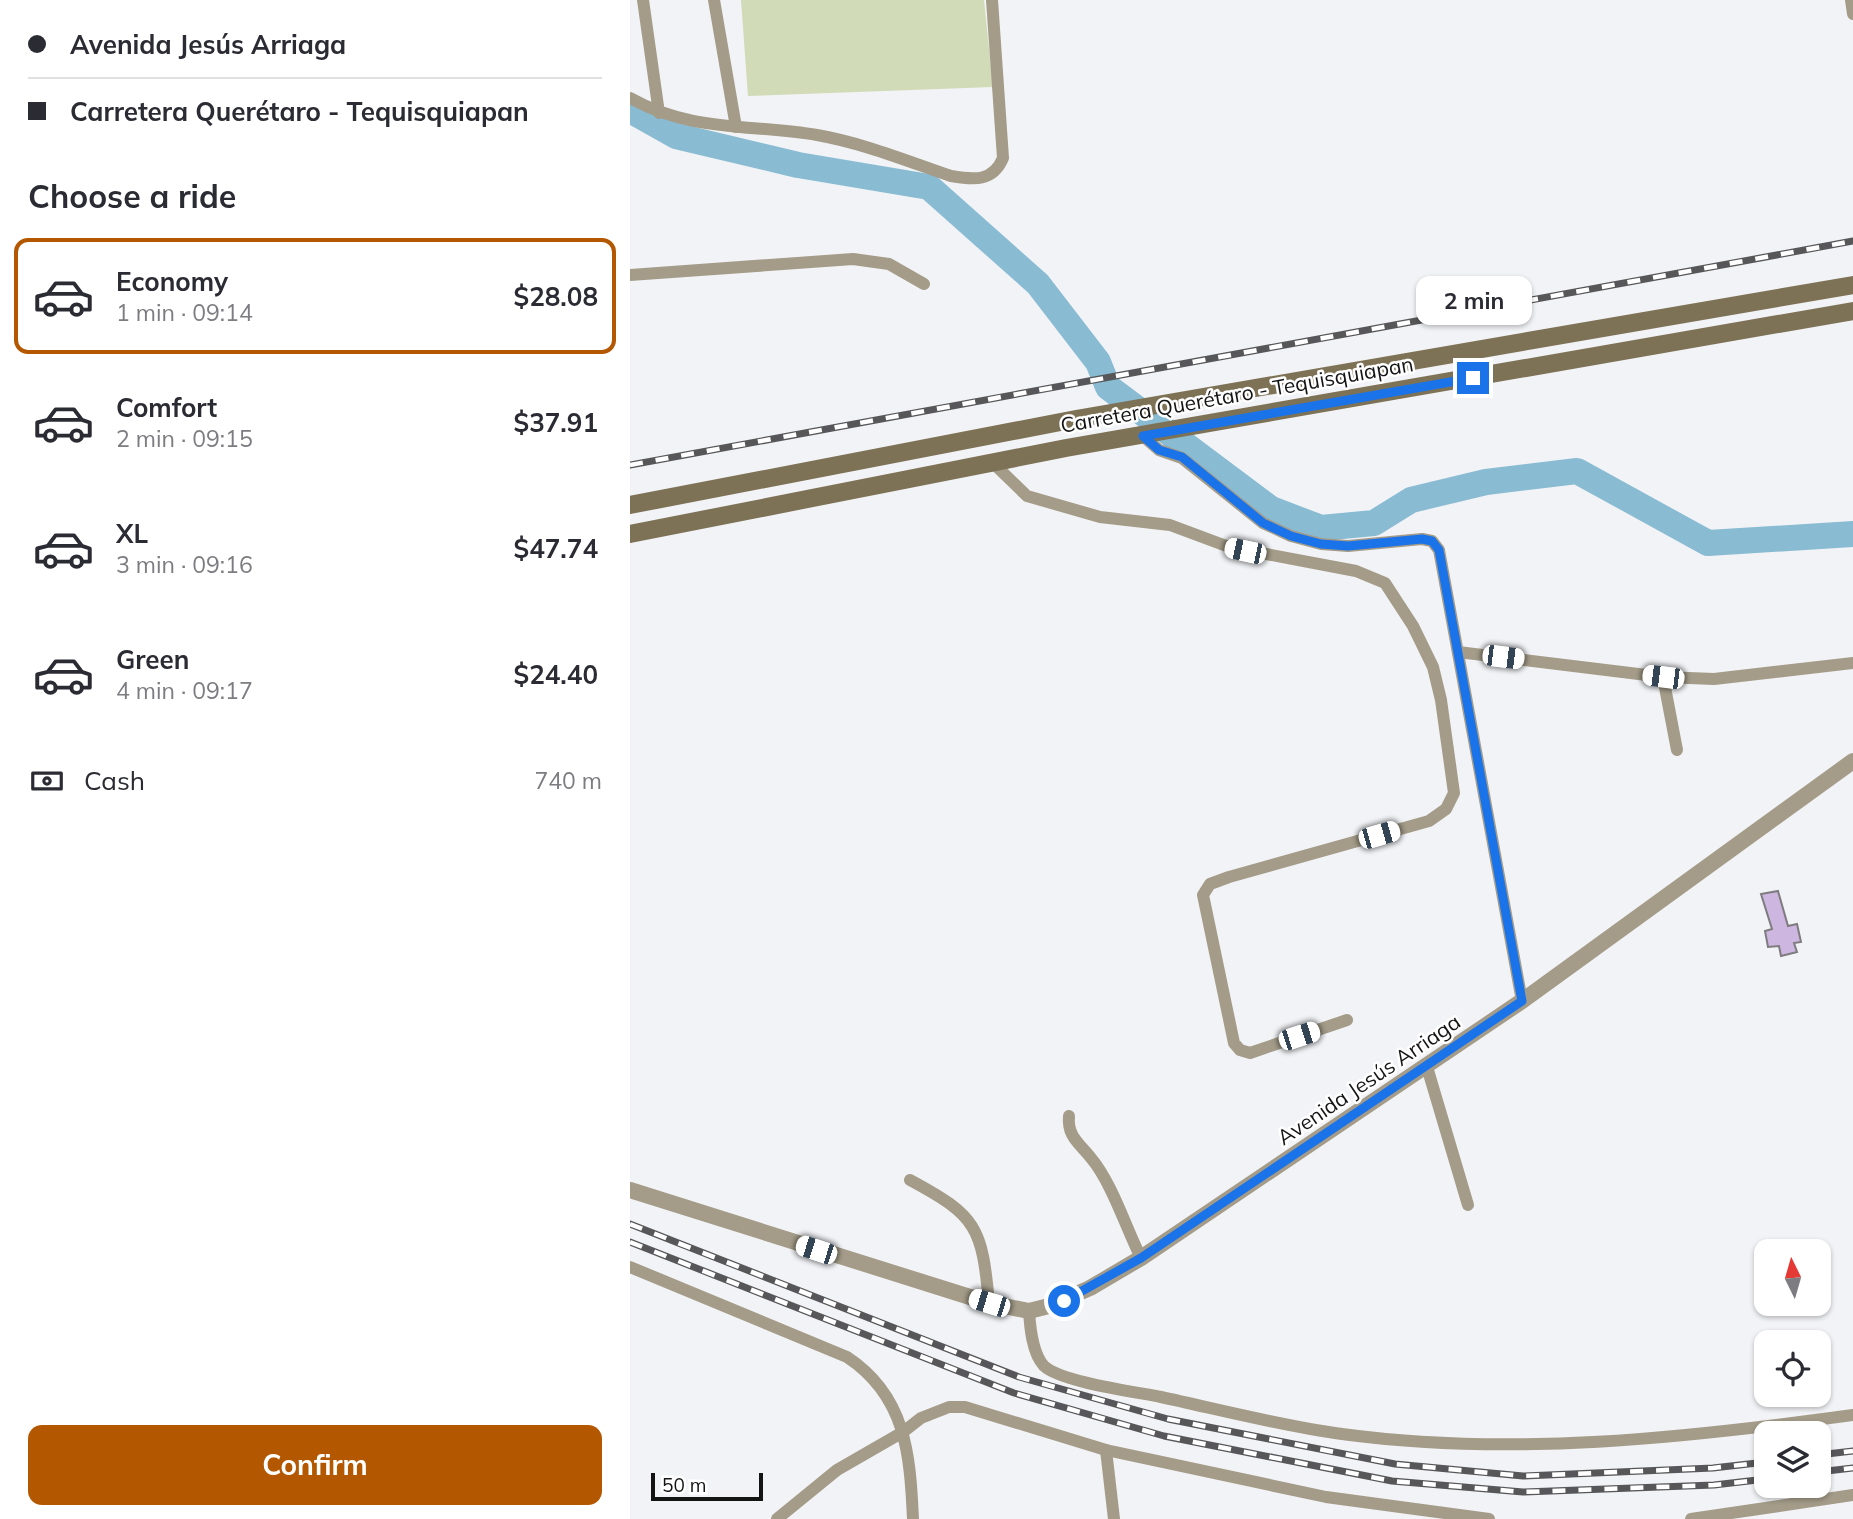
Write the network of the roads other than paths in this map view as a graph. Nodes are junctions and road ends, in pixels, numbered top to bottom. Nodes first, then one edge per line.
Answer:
1 (643, 0) edge
2 (714, 0) edge
3 (992, 0) edge
4 (1851, 0) edge
5 (1853, 14) edge
6 (630, 98) edge
7 (659, 113) junction
8 (736, 127) junction
9 (630, 275) edge
10 (925, 284) dead end
11 (1853, 285) edge
12 (1853, 311) edge
13 (1146, 435) junction
14 (992, 462) junction
15 (630, 505) edge
16 (630, 534) edge
17 (1458, 652) junction
18 (1853, 663) edge
19 (1663, 677) junction
20 (1677, 750) dead end
21 (1853, 761) edge
22 (1522, 1001) junction
23 (1347, 1020) dead end
24 (1427, 1067) junction
25 (1069, 1116) dead end
26 (910, 1180) dead end
27 (630, 1190) edge
28 (1468, 1205) dead end
29 (1141, 1258) junction
30 (630, 1267) edge
31 (989, 1303) junction
32 (1029, 1311) junction
33 (1853, 1415) edge
34 (903, 1432) junction
35 (1106, 1450) junction
36 (1853, 1495) edge
37 (777, 1519) edge
38 (914, 1519) edge
39 (1114, 1519) edge
40 (1489, 1519) edge
41 (1691, 1519) edge

1 - 7 street
2 - 8 street
3 - 8 street
4 - 5 street
6 - 7 street
7 - 8 street
9 - 10 street
11 - 15 main road, Carretera Querétaro - Tequisquiapan
12 - 13 main road, Carretera Querétaro - Tequisquiapan
13 - 14 main road, Carretera Querétaro - Tequisquiapan
13 - 17 street
14 - 16 main road, Carretera Querétaro - Tequisquiapan
14 - 23 street
17 - 19 street
17 - 22 street
18 - 19 street
19 - 20 street
21 - 22 street, Avenida Jesús Arriaga
22 - 24 street, Avenida Jesús Arriaga
24 - 28 street
24 - 29 street, Avenida Jesús Arriaga
25 - 29 street
26 - 31 street
27 - 31 street, Avenida Jesús Arriaga
29 - 32 street, Avenida Jesús Arriaga
30 - 34 street
31 - 32 street, Avenida Jesús Arriaga
32 - 33 street
34 - 35 street
34 - 37 street
34 - 38 street
35 - 39 street
35 - 40 street
36 - 41 street

